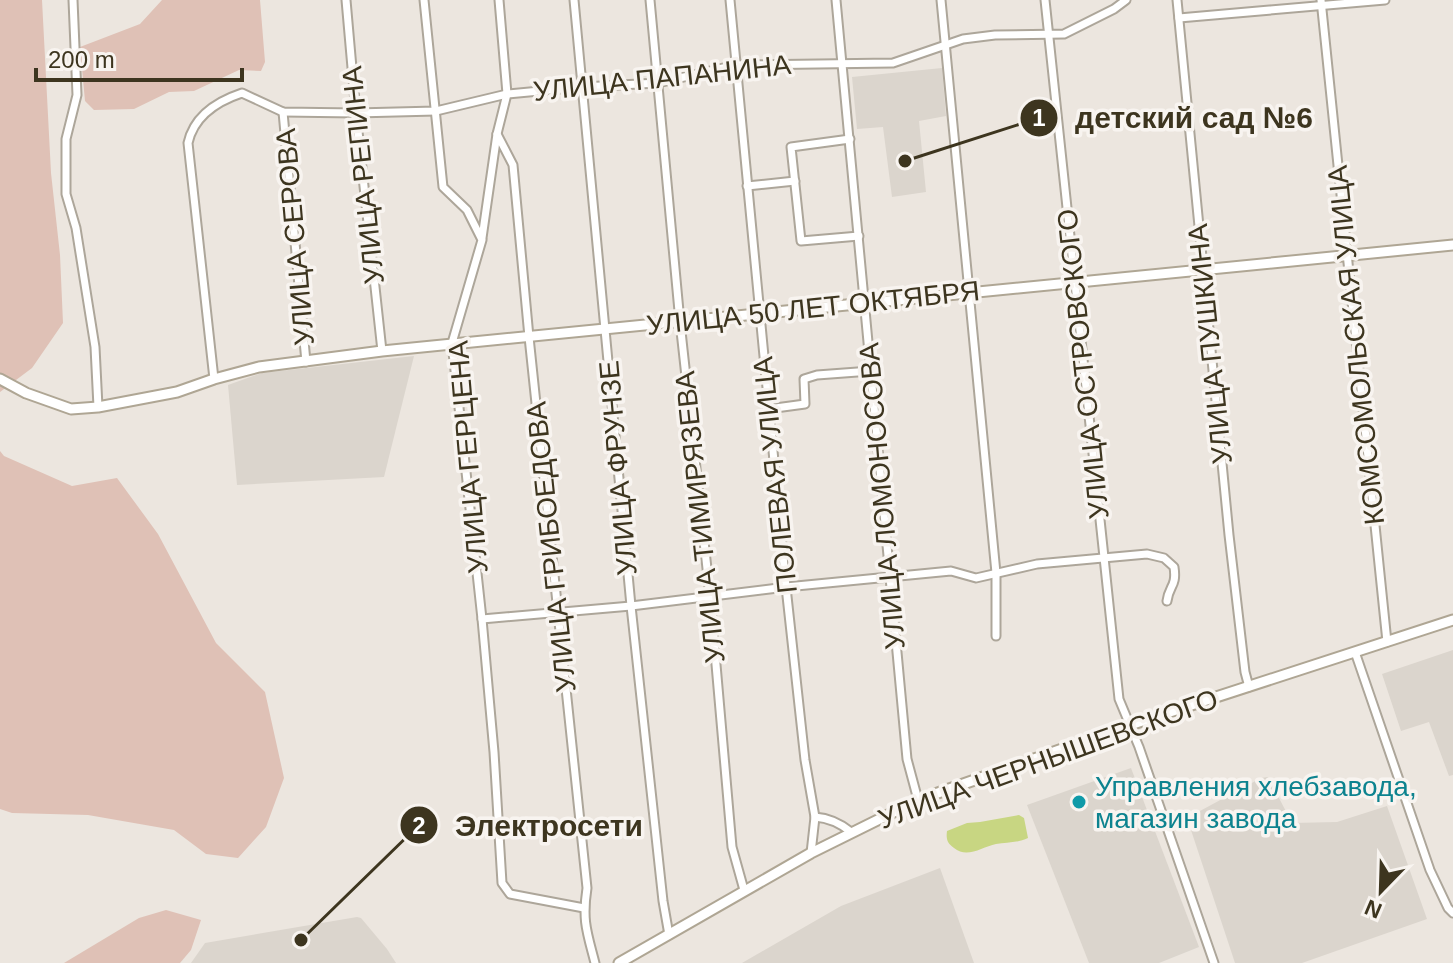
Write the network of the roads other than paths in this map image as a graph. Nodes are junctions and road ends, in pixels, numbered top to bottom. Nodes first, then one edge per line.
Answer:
1 (73, 0) edge
2 (346, 0) edge
3 (424, 0) edge
4 (499, 0) edge
5 (574, 0) edge
6 (650, 0) edge
7 (730, 0) edge
8 (836, 0) edge
9 (941, 0) edge
10 (1045, 0) edge
11 (1126, 0) edge
12 (1177, 0) edge
13 (1385, 0) edge
14 (1321, 2) edge
15 (1179, 18) junction
16 (1049, 35) junction
17 (945, 46) junction
18 (843, 63) junction
19 (736, 65) junction
20 (658, 83) junction
21 (582, 87) junction
22 (507, 94) junction
23 (436, 111) junction
24 (283, 112) junction
25 (356, 113) junction
26 (497, 134) junction
27 (850, 139) junction
28 (795, 181) junction
29 (747, 186) junction
30 (859, 236) junction
31 (482, 240) junction
32 (1453, 245) edge
33 (1346, 256) junction
34 (1203, 269) junction
35 (1073, 281) junction
36 (969, 292) junction
37 (865, 303) junction
38 (759, 314) junction
39 (680, 322) junction
40 (605, 329) junction
41 (529, 337) junction
42 (452, 343) junction
43 (382, 351) junction
44 (306, 362) junction
45 (871, 371) junction
46 (0, 379) edge
47 (214, 379) junction
48 (98, 407) junction
49 (768, 409) junction
50 (1103, 559) junction
51 (996, 573) junction
52 (889, 577) junction
53 (786, 587) junction
54 (710, 596) junction
55 (1167, 601) dead end
56 (631, 606) junction
57 (558, 611) junction
58 (482, 619) junction
59 (1453, 620) edge
60 (996, 636) dead end
61 (1387, 642) junction
62 (1355, 652) junction
63 (1249, 687) junction
64 (1130, 725) junction
65 (918, 800) junction
66 (815, 817) junction
67 (851, 832) junction
68 (811, 853) junction
69 (744, 890) junction
70 (584, 908) junction
71 (1453, 913) edge
72 (669, 935) junction
73 (595, 963) edge
74 (619, 963) edge
75 (1214, 963) edge

1 - 48 street
2 - 25 street, УЛИЦА РЕПИНА
3 - 23 street
4 - 22 street
5 - 21 street, УЛИЦА ФРУНЗЕ
6 - 20 street, УЛИЦА ТИМИРЯЗЕВА
7 - 19 street, ПОЛЕВАЯ УЛИЦА
8 - 18 street, УЛИЦА ЛОМОНОСОВА
9 - 17 street
10 - 16 street, УЛИЦА ОСТРОВСКОГО
11 - 16 street, УЛИЦА ПАПАНИНА
12 - 15 street, УЛИЦА ПУШКИНА
13 - 14 street
14 - 15 street
14 - 33 street, КОМСОМОЛЬСКАЯ УЛИЦА
15 - 34 street, УЛИЦА ПУШКИНА
16 - 17 street, УЛИЦА ПАПАНИНА
16 - 35 street, УЛИЦА ОСТРОВСКОГО
17 - 18 street, УЛИЦА ПАПАНИНА
17 - 36 street
18 - 19 street, УЛИЦА ПАПАНИНА
18 - 27 street, УЛИЦА ЛОМОНОСОВА
19 - 20 street, УЛИЦА ПАПАНИНА
19 - 29 street, ПОЛЕВАЯ УЛИЦА
20 - 21 street, УЛИЦА ПАПАНИНА
20 - 39 street, УЛИЦА ТИМИРЯЗЕВА
21 - 22 street, УЛИЦА ПАПАНИНА
21 - 40 street, УЛИЦА ФРУНЗЕ
22 - 23 street, УЛИЦА ПАПАНИНА
22 - 26 street, УЛИЦА ГЕРЦЕНА
23 - 25 street, УЛИЦА ПАПАНИНА
23 - 31 street
24 - 25 street, УЛИЦА ПАПАНИНА
24 - 44 street, УЛИЦА СЕРОВА
24 - 47 street, УЛИЦА ПАПАНИНА
25 - 43 street, УЛИЦА РЕПИНА
26 - 31 street, УЛИЦА ГЕРЦЕНА
26 - 41 street, УЛИЦА ГРИБОЕДОВА
27 - 28 street
27 - 30 street, УЛИЦА ЛОМОНОСОВА
28 - 29 street
28 - 30 street
29 - 38 street, ПОЛЕВАЯ УЛИЦА
30 - 37 street, УЛИЦА ЛОМОНОСОВА
31 - 42 street, УЛИЦА ГЕРЦЕНА
32 - 33 street, УЛИЦА 50 ЛЕТ ОКТЯБРЯ
33 - 34 street, УЛИЦА 50 ЛЕТ ОКТЯБРЯ
33 - 61 street, КОМСОМОЛЬСКАЯ УЛИЦА
34 - 35 street, УЛИЦА 50 ЛЕТ ОКТЯБРЯ
34 - 63 street, УЛИЦА ПУШКИНА
35 - 36 street, УЛИЦА 50 ЛЕТ ОКТЯБРЯ
35 - 50 street, УЛИЦА ОСТРОВСКОГО
36 - 37 street, УЛИЦА 50 ЛЕТ ОКТЯБРЯ
36 - 51 street
37 - 38 street, УЛИЦА 50 ЛЕТ ОКТЯБРЯ
37 - 45 street, УЛИЦА ЛОМОНОСОВА
38 - 39 street, УЛИЦА 50 ЛЕТ ОКТЯБРЯ
38 - 49 street, ПОЛЕВАЯ УЛИЦА
39 - 40 street, УЛИЦА 50 ЛЕТ ОКТЯБРЯ
39 - 54 street, УЛИЦА ТИМИРЯЗЕВА
40 - 41 street, УЛИЦА 50 ЛЕТ ОКТЯБРЯ
40 - 56 street, УЛИЦА ФРУНЗЕ
41 - 42 street, УЛИЦА 50 ЛЕТ ОКТЯБРЯ
41 - 57 street, УЛИЦА ГРИБОЕДОВА
42 - 43 street, УЛИЦА 50 ЛЕТ ОКТЯБРЯ
42 - 58 street, УЛИЦА ГЕРЦЕНА
43 - 44 street, УЛИЦА 50 ЛЕТ ОКТЯБРЯ
44 - 47 street, УЛИЦА 50 ЛЕТ ОКТЯБРЯ
45 - 49 street
45 - 52 street, УЛИЦА ЛОМОНОСОВА
46 - 48 street, УЛИЦА 50 ЛЕТ ОКТЯБРЯ
47 - 48 street, УЛИЦА 50 ЛЕТ ОКТЯБРЯ
49 - 53 street, ПОЛЕВАЯ УЛИЦА
50 - 51 street
50 - 55 street
50 - 64 street, УЛИЦА ОСТРОВСКОГО
51 - 52 street
51 - 60 street
52 - 53 street
52 - 65 street, УЛИЦА ЛОМОНОСОВА
53 - 54 street
53 - 66 street, ПОЛЕВАЯ УЛИЦА
54 - 56 street
54 - 69 street, УЛИЦА ТИМИРЯЗЕВА
56 - 57 street
56 - 72 street, УЛИЦА ФРУНЗЕ
57 - 58 street
57 - 70 street, УЛИЦА ГРИБОЕДОВА
58 - 70 street, УЛИЦА ГЕРЦЕНА
59 - 61 street, УЛИЦА ЧЕРНЫШЕВСКОГО
61 - 62 street, УЛИЦА ЧЕРНЫШЕВСКОГО
62 - 63 street, УЛИЦА ЧЕРНЫШЕВСКОГО
62 - 71 street
63 - 64 street, УЛИЦА ЧЕРНЫШЕВСКОГО
64 - 65 street, УЛИЦА ЧЕРНЫШЕВСКОГО
64 - 75 street, УЛИЦА ОСТРОВСКОГО
65 - 67 street, УЛИЦА ЧЕРНЫШЕВСКОГО
66 - 67 street
66 - 68 street, ПОЛЕВАЯ УЛИЦА
67 - 68 street, УЛИЦА ЧЕРНЫШЕВСКОГО
68 - 69 street, УЛИЦА ЧЕРНЫШЕВСКОГО
69 - 72 street, УЛИЦА ЧЕРНЫШЕВСКОГО
70 - 73 street, УЛИЦА ГРИБОЕДОВА
72 - 74 street, УЛИЦА ЧЕРНЫШЕВСКОГО

